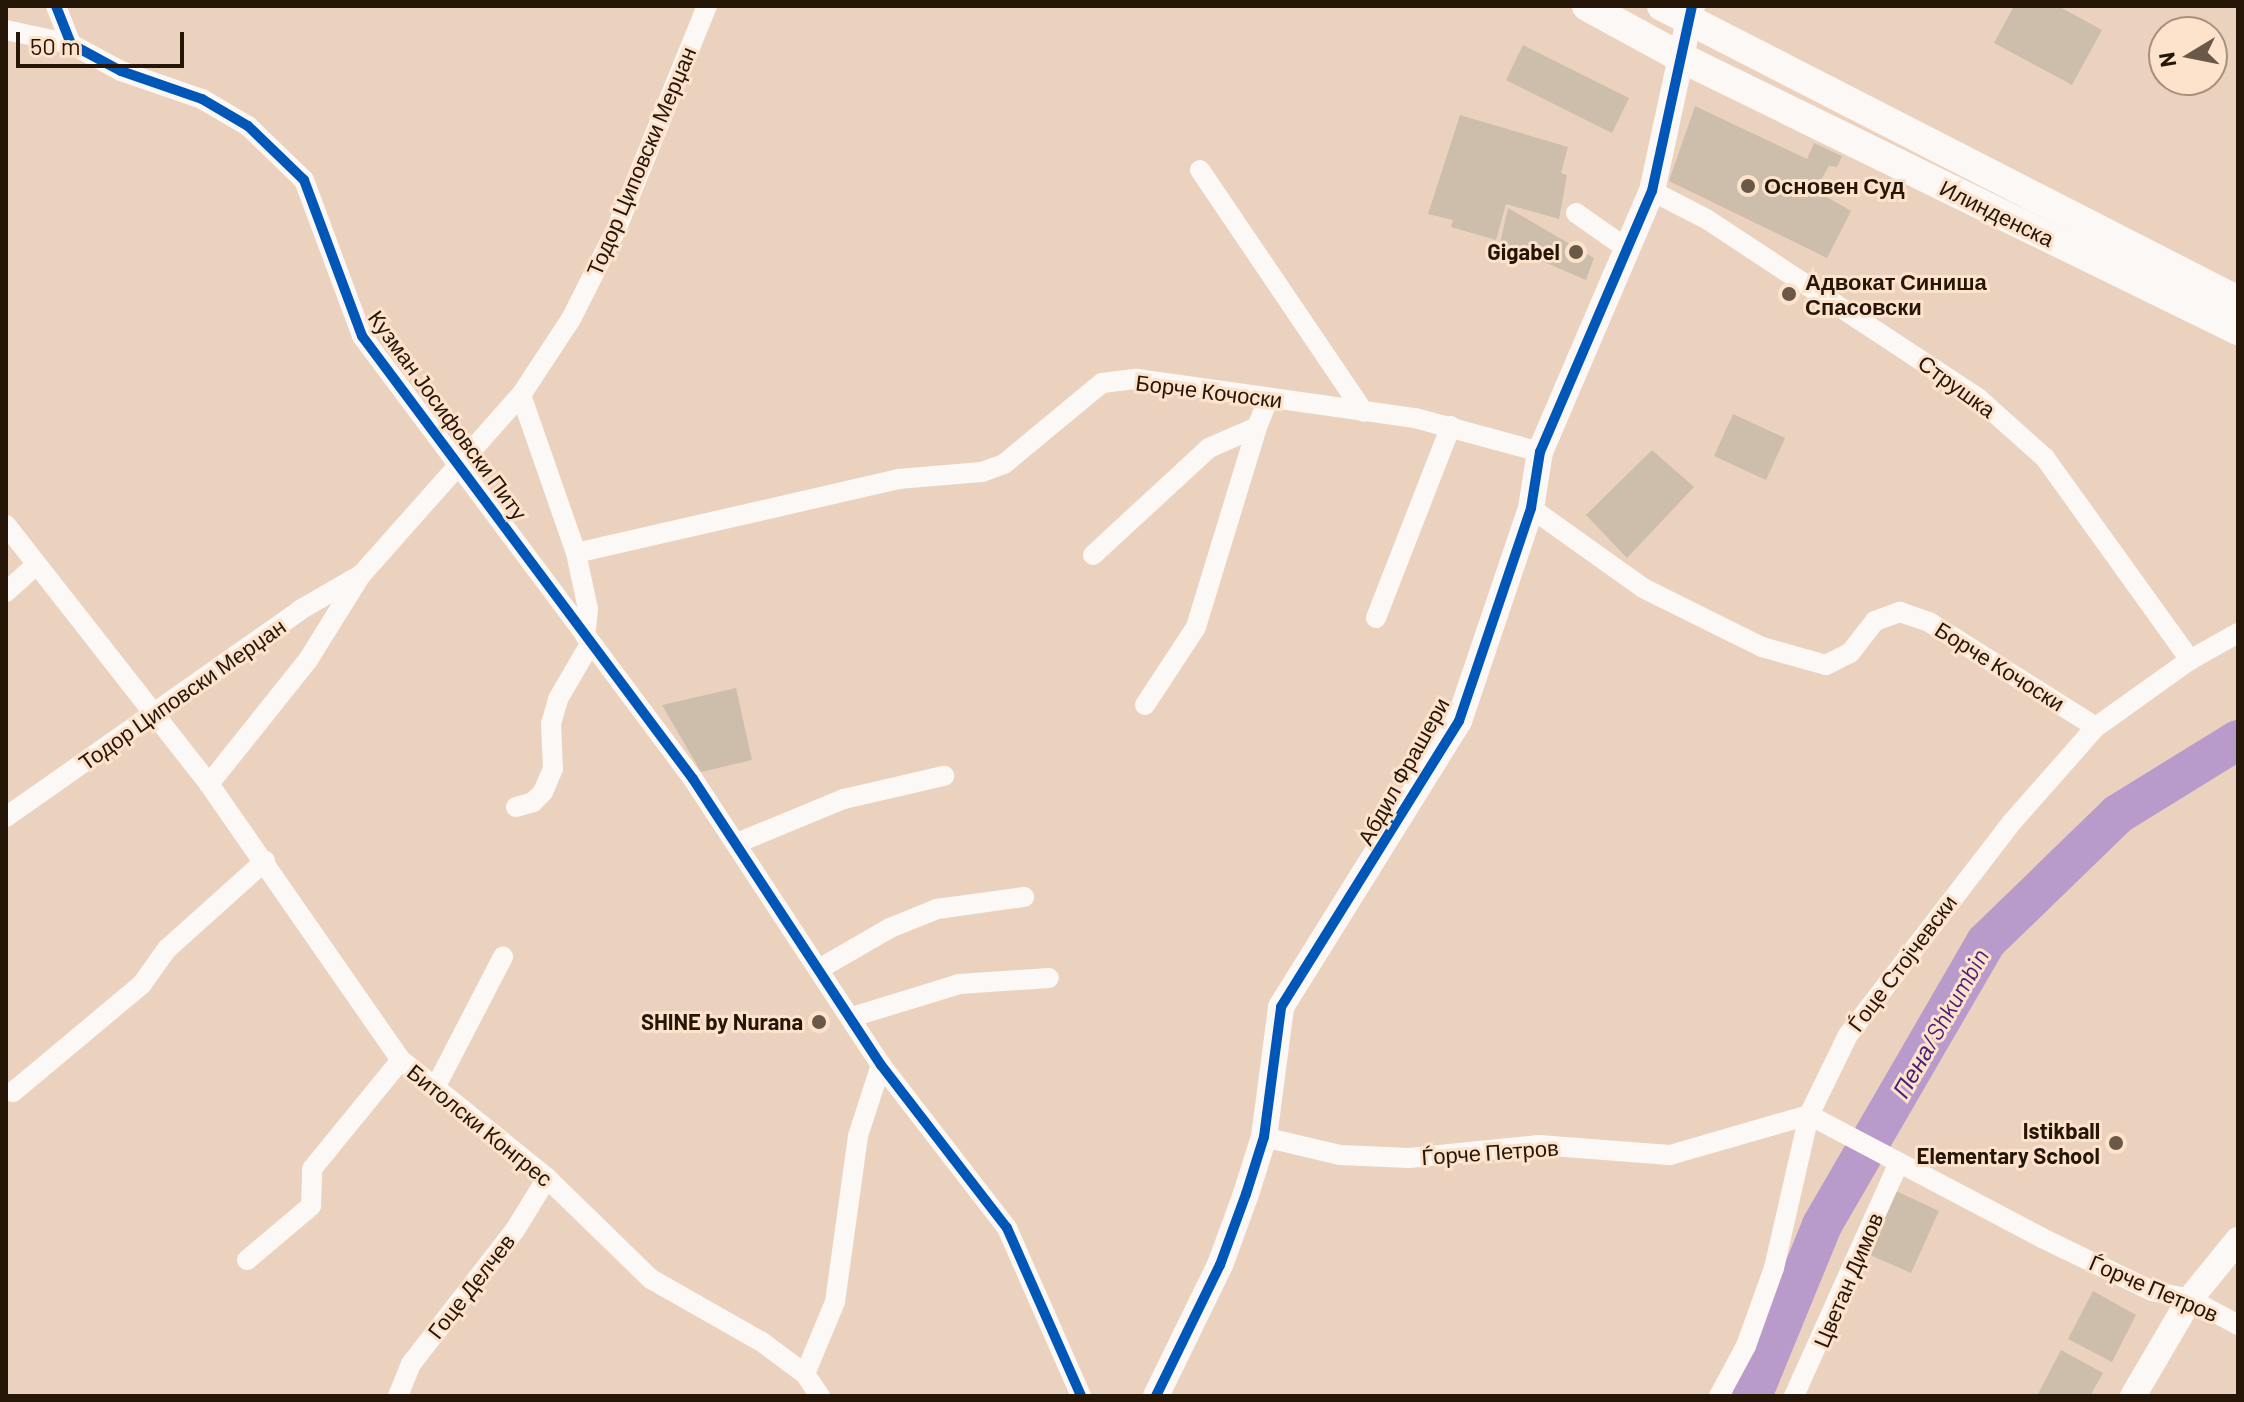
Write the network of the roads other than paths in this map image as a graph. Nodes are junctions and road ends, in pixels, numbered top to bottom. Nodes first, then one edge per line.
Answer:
1 (56, 6) edge
2 (707, 6) edge
3 (1587, 6) edge
4 (1662, 6) edge
5 (1690, 13) edge
6 (6, 30) edge
7 (71, 44) junction
8 (1680, 57) junction
9 (1200, 170) dead end
10 (1652, 191) junction
11 (1576, 213) dead end
12 (1626, 248) junction
13 (2237, 298) edge
14 (2238, 330) edge
15 (521, 395) junction
16 (1269, 398) junction
17 (1364, 412) junction
18 (1451, 426) junction
19 (1257, 427) junction
20 (1540, 452) junction
21 (459, 466) junction
22 (1531, 508) junction
23 (6, 525) edge
24 (576, 553) junction
25 (1093, 555) dead end
26 (36, 565) junction
27 (361, 575) junction
28 (6, 592) edge
29 (1376, 618) dead end
30 (2238, 633) edge
31 (588, 640) junction
32 (2190, 660) junction
33 (1145, 705) dead end
34 (154, 717) junction
35 (2096, 727) junction
36 (944, 776) dead end
37 (209, 784) junction
38 (516, 807) dead end
39 (6, 817) edge
40 (737, 843) junction
41 (265, 861) junction
42 (1024, 897) dead end
43 (503, 957) dead end
44 (819, 969) junction
45 (1049, 978) dead end
46 (852, 1017) junction
47 (401, 1060) junction
48 (881, 1065) junction
49 (435, 1088) junction
50 (13, 1092) dead end
51 (1809, 1115) junction
52 (1264, 1137) junction
53 (1890, 1157) junction
54 (547, 1178) junction
55 (2238, 1240) edge
56 (247, 1260) dead end
57 (2190, 1299) junction
58 (2238, 1325) edge
59 (805, 1374) junction
60 (398, 1396) edge
61 (820, 1396) edge
62 (1081, 1396) edge
63 (1156, 1396) edge
64 (1719, 1396) edge
65 (1794, 1396) edge
66 (2133, 1396) edge

1 - 7 street
2 - 15 street, Тодор Циповски Мерџан
3 - 8 main road, Илинденска
4 - 5 main road, Илинденска
5 - 8 street, Абдил Фрашери
5 - 13 main road, Илинденска
6 - 7 street, Кузман Јосифовски Питу
7 - 21 street, Кузман Јосифовски Питу
8 - 10 street, Абдил Фрашери
8 - 14 main road, Илинденска
9 - 17 street
10 - 12 street, Абдил Фрашери
10 - 32 street, Струшка
11 - 12 street
12 - 20 street, Абдил Фрашери
15 - 21 street, Тодор Циповски Мерџан
15 - 24 street
16 - 17 street, Борче Кочоски
16 - 19 street
16 - 24 street, Борче Кочоски
17 - 18 street, Борче Кочоски
18 - 20 street, Борче Кочоски
18 - 29 street
19 - 25 street
19 - 33 street
20 - 22 street, Абдил Фрашери
21 - 27 street, Тодор Циповски Мерџан
21 - 31 street, Кузман Јосифовски Питу
22 - 35 street, Борче Кочоски
22 - 52 street, Абдил Фрашери
23 - 26 street, Битолски Конгрес
24 - 31 street
26 - 28 street
26 - 34 street, Битолски Конгрес
27 - 34 street, Тодор Циповски Мерџан
27 - 37 street, Тодор Циповски Мерџан
30 - 32 street, Ѓоце Стојчевски
31 - 38 street
31 - 40 street, Кузман Јосифовски Питу
32 - 35 street, Ѓоце Стојчевски
34 - 37 street, Битолски Конгрес
34 - 39 street, Тодор Циповски Мерџан
35 - 51 street, Ѓоце Стојчевски
36 - 40 street
37 - 41 street, Битолски Конгрес
40 - 44 street, Кузман Јосифовски Питу
41 - 47 street, Битолски Конгрес
41 - 50 street
42 - 44 street
43 - 49 street
44 - 46 street, Кузман Јосифовски Питу
45 - 46 street
46 - 48 street, Кузман Јосифовски Питу
47 - 49 street, Битолски Конгрес
47 - 56 street
48 - 59 street
48 - 62 street, Кузман Јосифовски Питу
49 - 54 street, Битолски Конгрес
51 - 52 street, Ѓорче Петров
51 - 53 street, Ѓорче Петров
51 - 64 street, Ѓоце Стојчевски
52 - 63 street, Абдил Фрашери
53 - 57 street, Ѓорче Петров
53 - 65 street, Цветан Димов
54 - 59 street, Битолски Конгрес
54 - 60 street, Гоце Делчев
55 - 57 street
57 - 58 street, Ѓорче Петров
57 - 66 street
59 - 61 street, Битолски Конгрес

